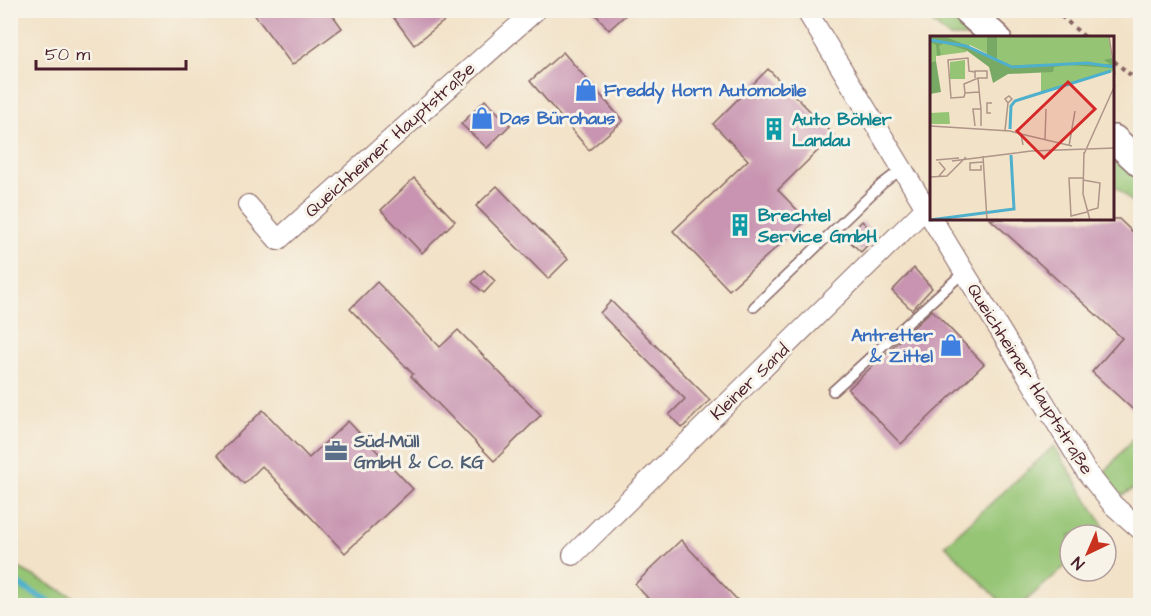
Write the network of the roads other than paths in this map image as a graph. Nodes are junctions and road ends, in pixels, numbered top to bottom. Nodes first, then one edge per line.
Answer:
1 (536, 10) edge
2 (806, 10) edge
3 (966, 10) edge
4 (995, 36) edge
5 (1115, 142) edge
6 (1140, 163) edge
7 (902, 169) junction
8 (248, 205) dead end
9 (930, 215) edge
10 (933, 220) edge
11 (964, 272) junction
12 (754, 308) dead end
13 (833, 391) dead end
14 (1140, 529) edge
15 (573, 555) dead end

1 - 8 street, Queichheimer Hauptstraße
2 - 7 street, Queichheimer Hauptstraße
3 - 4 main road
5 - 6 main road
7 - 9 street, Queichheimer Hauptstraße
7 - 12 lane
9 - 15 street, Kleiner Sand
10 - 11 street, Queichheimer Hauptstraße
11 - 13 lane
11 - 14 street, Queichheimer Hauptstraße

